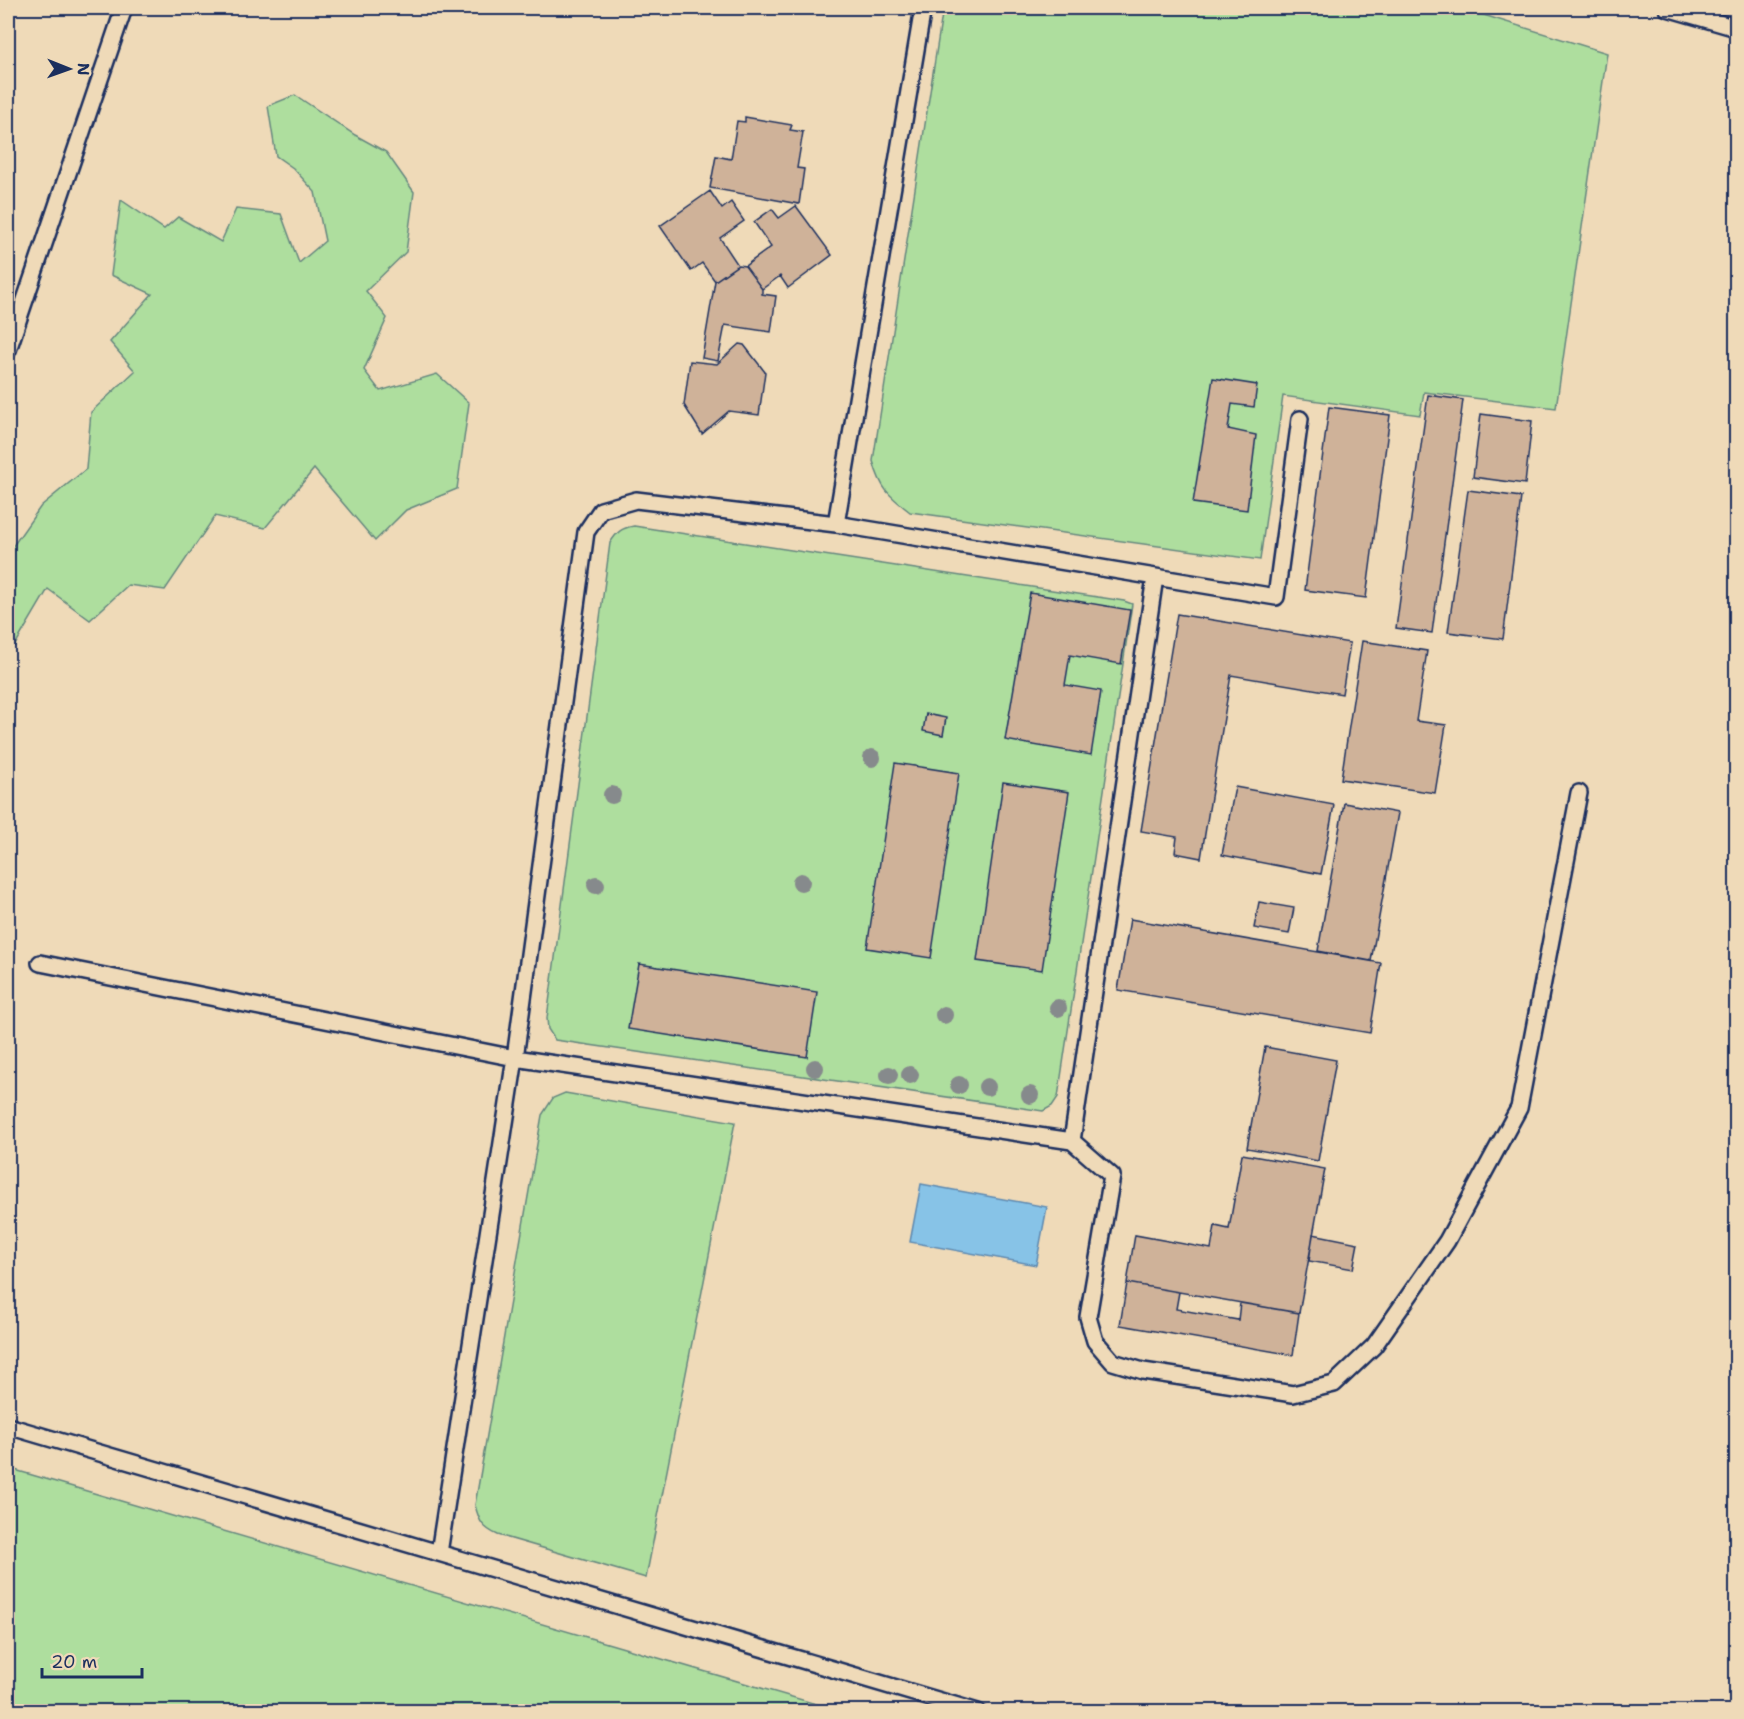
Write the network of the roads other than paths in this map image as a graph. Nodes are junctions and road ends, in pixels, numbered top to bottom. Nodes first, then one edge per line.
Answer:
1 (124, 8) edge
2 (923, 8) edge
3 (1667, 8) edge
4 (1737, 28) edge
5 (8, 350) edge
6 (1300, 419) dead end
7 (836, 524) junction
8 (1155, 577) junction
9 (1580, 792) dead end
10 (40, 963) dead end
11 (515, 1058) junction
12 (1072, 1141) junction
13 (8, 1426) edge
14 (439, 1553) junction
15 (978, 1712) edge

1 - 5 lane
2 - 7 lane
3 - 4 lane
6 - 8 lane
7 - 8 lane
7 - 11 lane
8 - 12 lane
9 - 12 lane
10 - 11 lane
11 - 12 lane
11 - 14 lane
13 - 14 lane
14 - 15 lane

